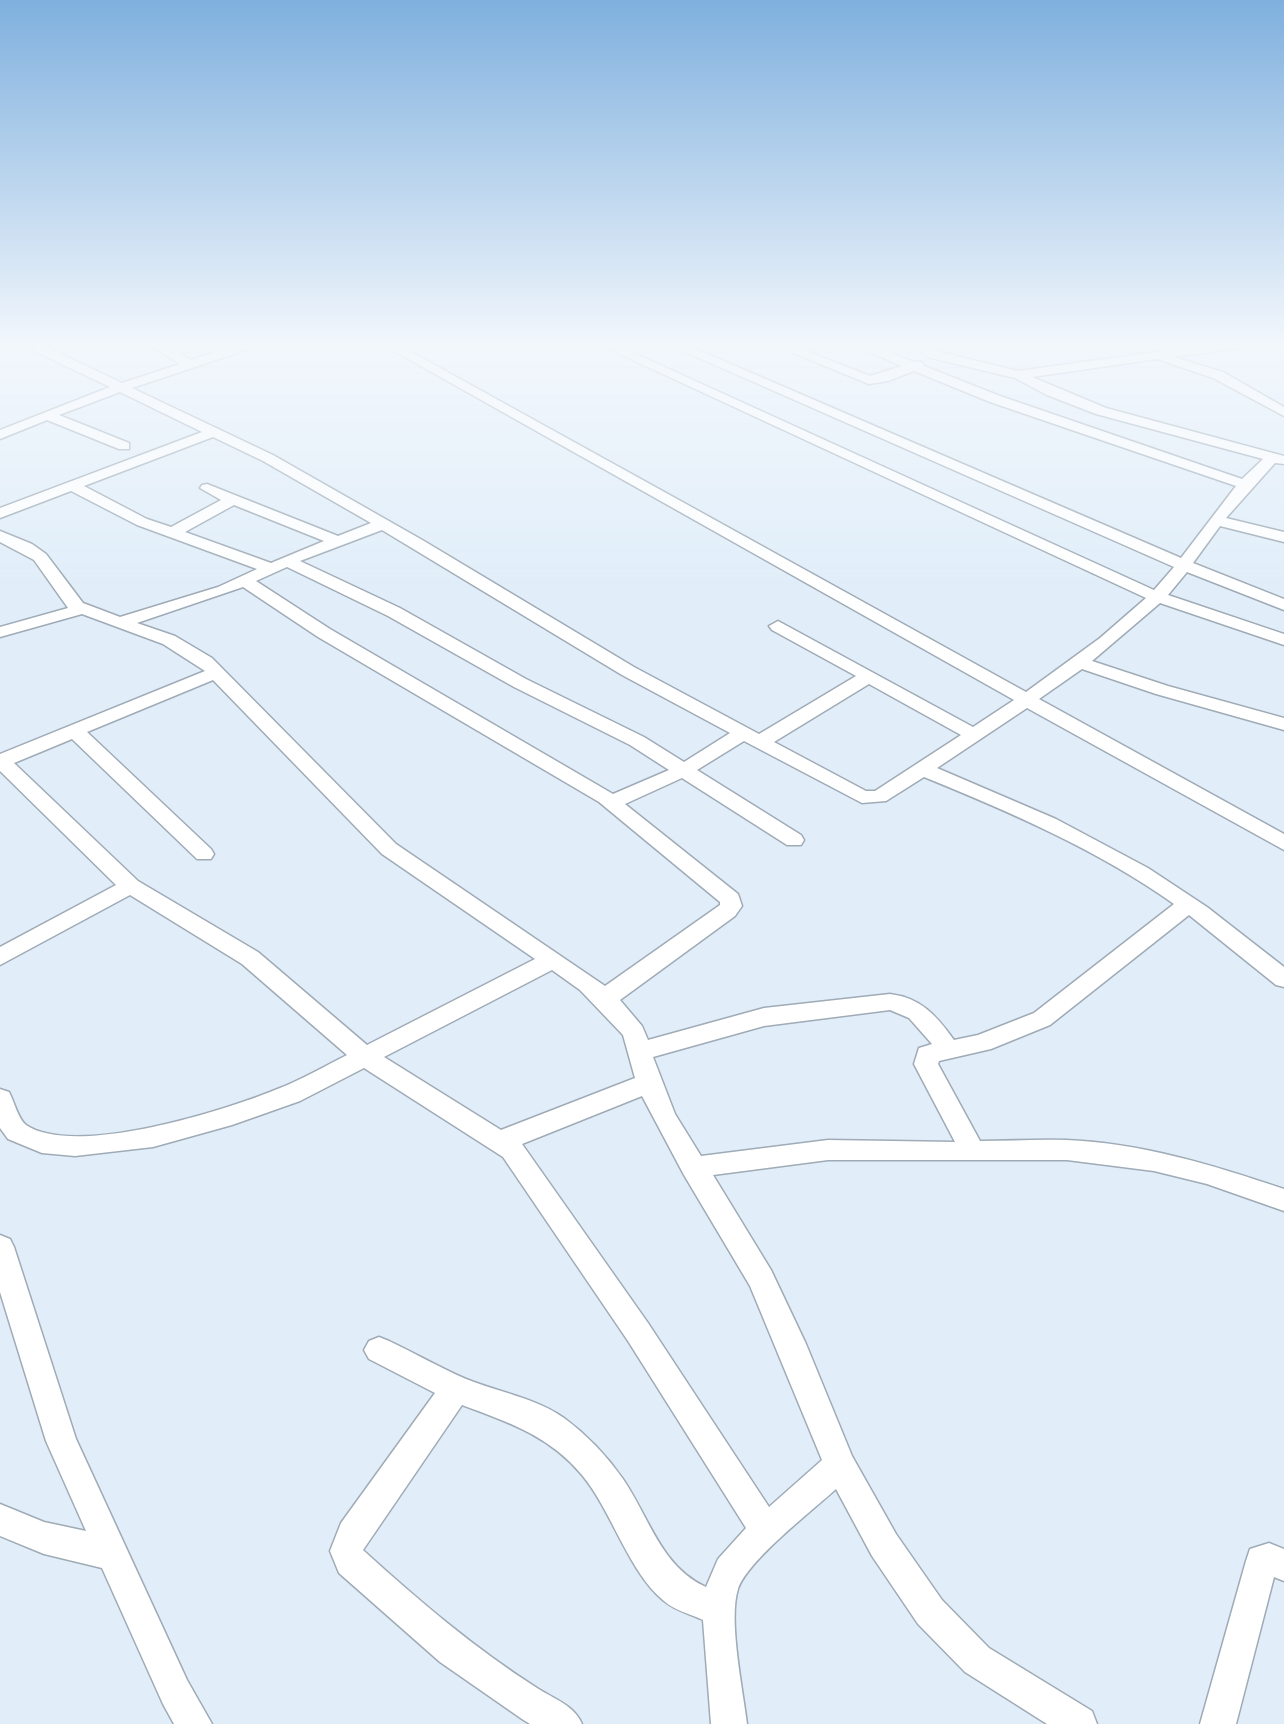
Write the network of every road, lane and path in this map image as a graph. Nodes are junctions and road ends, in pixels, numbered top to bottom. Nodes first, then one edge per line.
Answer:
1 (27, 423) edge
2 (68, 423) edge
3 (196, 423) edge
4 (530, 423) edge
5 (778, 423) edge
6 (857, 423) edge
7 (1066, 423) edge
8 (1147, 423) edge
9 (214, 432) junction
10 (0, 435) edge
11 (124, 446) dead end
12 (1278, 459) edge
13 (1243, 484) junction
14 (73, 486) junction
15 (207, 488) dead end
16 (233, 500) junction
17 (0, 513) edge
18 (1216, 520) junction
19 (384, 524) junction
20 (171, 533) junction
21 (0, 536) edge
22 (1284, 537) edge
23 (337, 541) junction
24 (279, 565) junction
25 (1183, 565) junction
26 (244, 581) junction
27 (1157, 597) junction
28 (1284, 605) edge
29 (83, 609) junction
30 (121, 622) junction
31 (778, 625) dead end
32 (0, 632) edge
33 (1284, 640) edge
34 (1080, 663) junction
35 (216, 672) junction
36 (869, 676) junction
37 (1028, 698) junction
38 (1284, 724) edge
39 (75, 731) junction
40 (974, 735) junction
41 (750, 739) junction
42 (0, 761) edge
43 (922, 769) junction
44 (684, 770) junction
45 (612, 802) junction
46 (794, 840) dead end
47 (1284, 843) edge
48 (204, 854) dead end
49 (130, 886) junction
50 (1188, 905) junction
51 (0, 957) edge
52 (552, 960) junction
53 (1284, 979) edge
54 (604, 999) junction
55 (948, 1049) junction
56 (639, 1052) junction
57 (364, 1056) junction
58 (649, 1083) junction
59 (3, 1110) edge
60 (501, 1141) junction
61 (973, 1152) junction
62 (692, 1168) junction
63 (1284, 1200) edge
64 (0, 1247) edge
65 (379, 1350) dead end
66 (456, 1389) junction
67 (840, 1465) junction
68 (0, 1520) edge
69 (766, 1531) junction
70 (113, 1554) junction
71 (1284, 1565) edge
72 (720, 1610) junction
73 (194, 1724) edge
74 (564, 1724) edge
75 (729, 1724) edge
76 (1079, 1724) edge
77 (1217, 1724) edge

1 - 10 street
2 - 11 street
3 - 9 street
4 - 37 street
5 - 27 street
6 - 25 street
7 - 13 street
8 - 12 street
9 - 14 street
9 - 19 street
12 - 13 street
13 - 18 street
14 - 17 street
14 - 20 street
15 - 16 street
16 - 20 street
16 - 23 street
18 - 22 street
18 - 25 street
19 - 23 street
19 - 41 street
20 - 24 street
21 - 29 street
23 - 24 street
24 - 26 street
24 - 44 street
25 - 27 street
25 - 28 street
26 - 30 street
26 - 45 street
27 - 33 street
27 - 34 street
29 - 30 street
29 - 32 street
30 - 35 street
31 - 36 street
34 - 37 street
34 - 38 street
35 - 39 street
35 - 52 street
36 - 40 street
36 - 41 street
37 - 40 street
37 - 47 street
39 - 42 street
39 - 48 street
40 - 43 street
41 - 43 street
41 - 44 street
42 - 49 street
43 - 50 street
44 - 45 street
44 - 46 street
45 - 54 street
49 - 51 street
49 - 57 street
50 - 53 street
50 - 55 street
52 - 54 street
52 - 57 street
54 - 56 street
55 - 56 street
55 - 61 street
56 - 58 street
57 - 59 street
57 - 60 street
58 - 60 street
58 - 62 street
60 - 69 street
61 - 62 street
61 - 63 street
62 - 67 street
64 - 70 street
65 - 66 street
66 - 72 street
66 - 74 street
67 - 69 street
67 - 76 street
68 - 70 street
69 - 72 street
70 - 73 street
71 - 77 street
72 - 75 street

